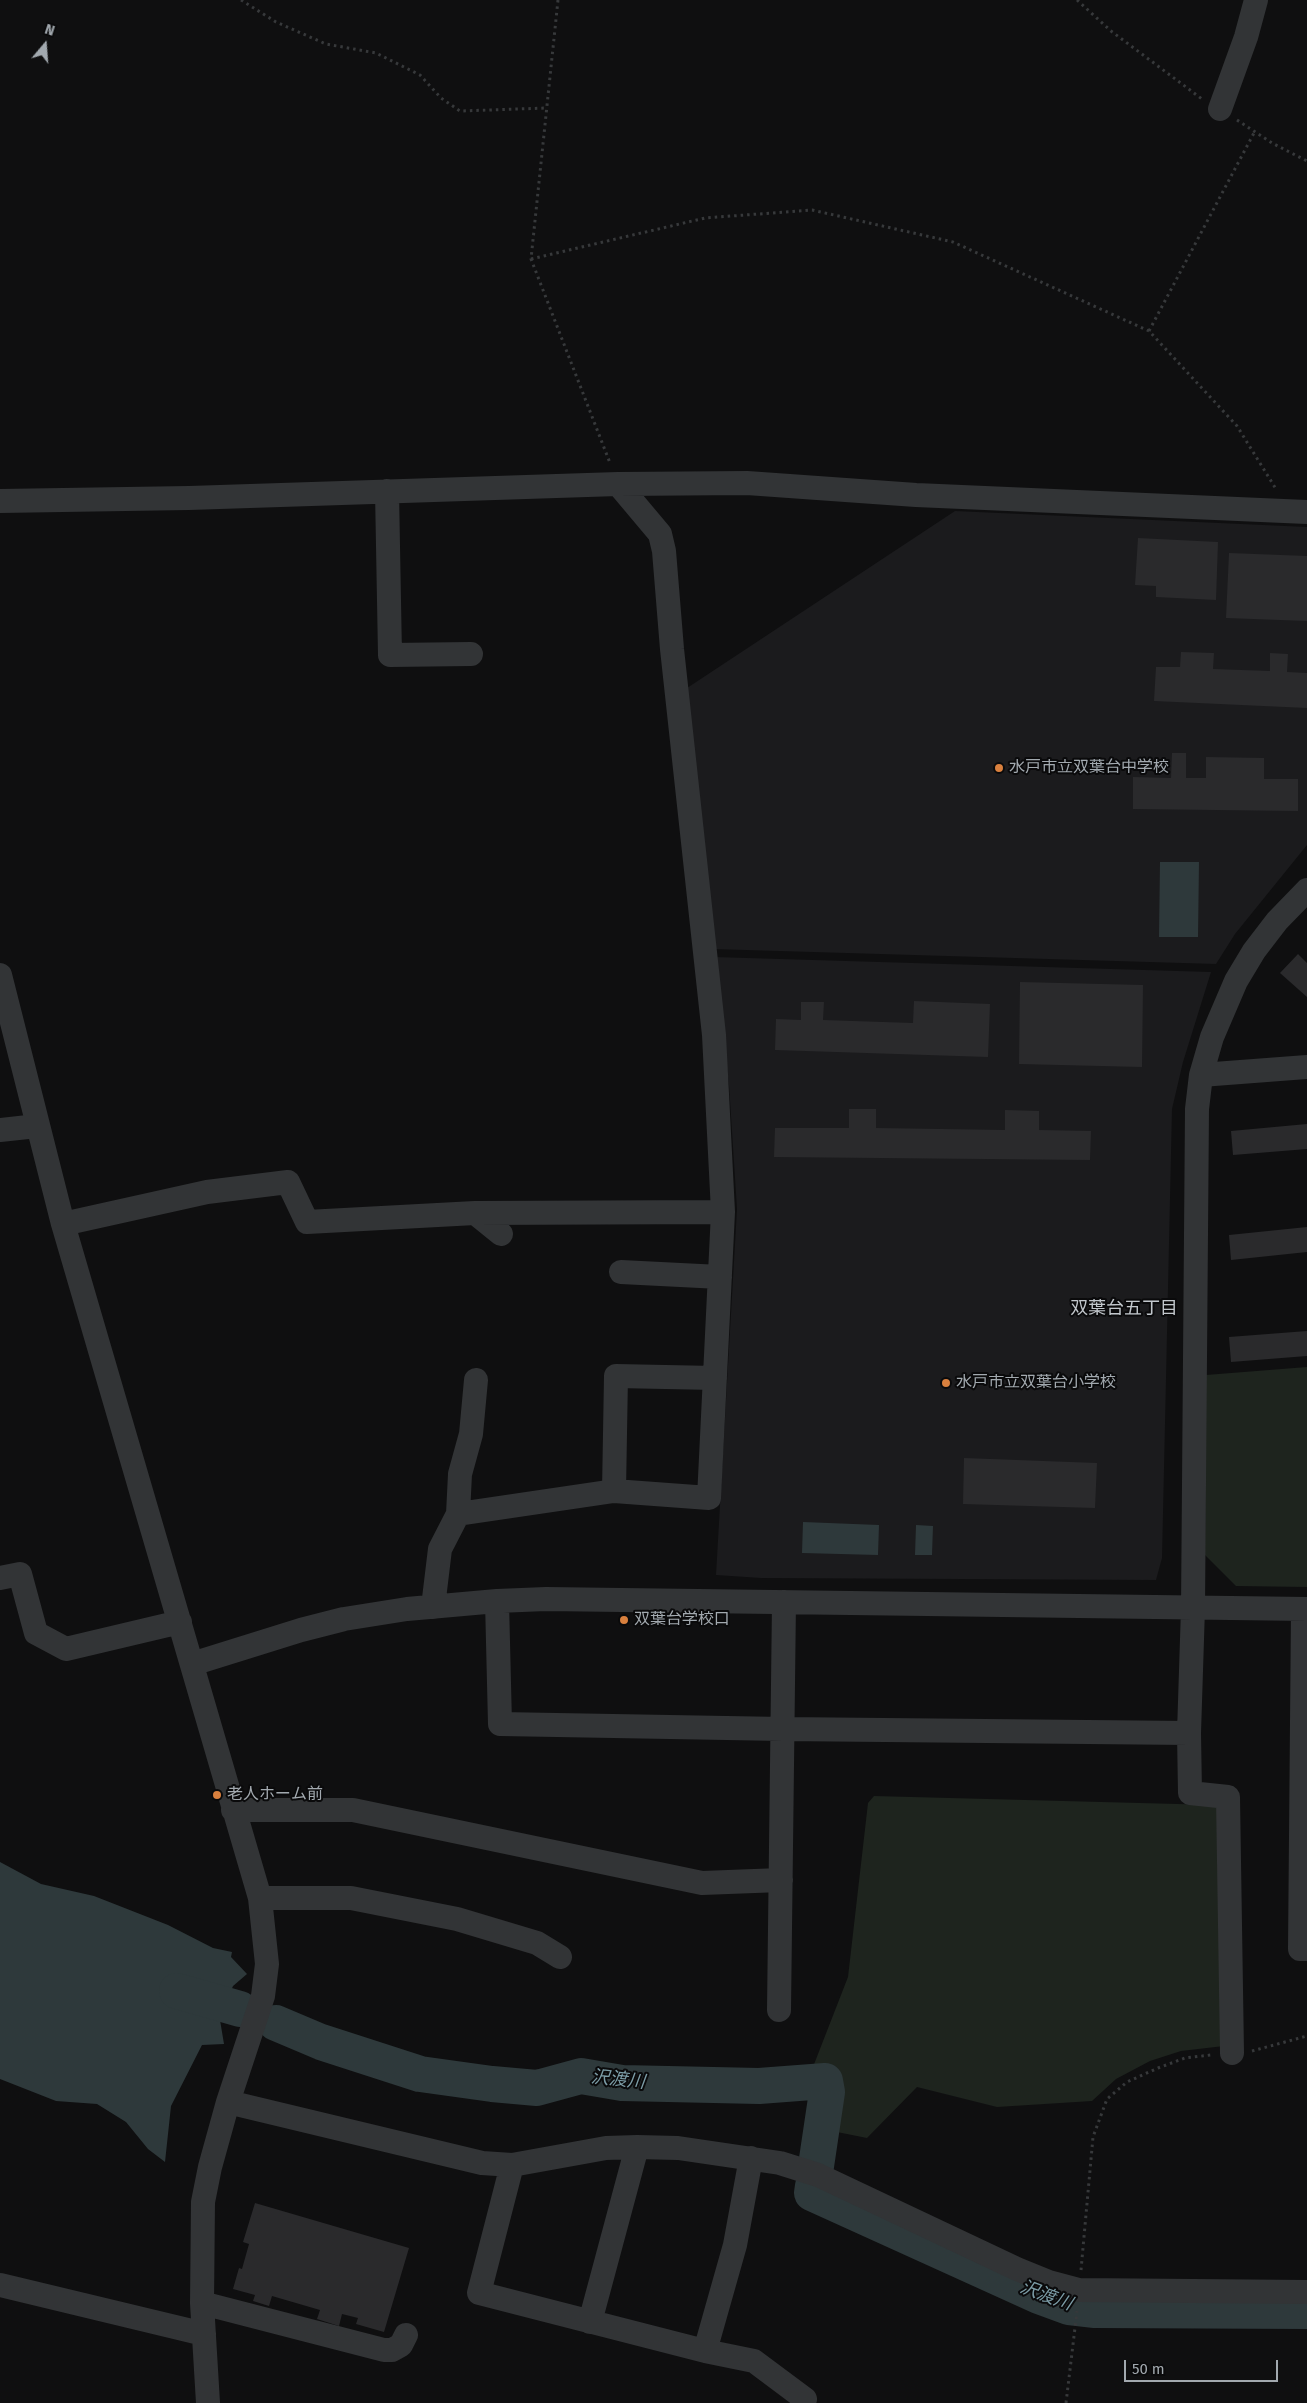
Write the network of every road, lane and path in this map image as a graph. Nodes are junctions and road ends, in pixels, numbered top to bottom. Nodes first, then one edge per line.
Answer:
1 (241, 0) edge
2 (558, 0) edge
3 (1077, 0) edge
4 (1256, 0) edge
5 (547, 108) junction
6 (1220, 109) junction
7 (1255, 131) junction
8 (1307, 161) edge
9 (531, 259) junction
10 (1149, 331) junction
11 (618, 484) junction
12 (386, 491) junction
13 (0, 501) edge
14 (1298, 511) edge
15 (471, 654) dead end
16 (1307, 890) edge
17 (0, 975) edge
18 (1307, 1067) edge
19 (1201, 1076) junction
20 (37, 1126) junction
21 (0, 1130) edge
22 (723, 1212) junction
23 (475, 1213) junction
24 (63, 1224) junction
25 (500, 1234) dead end
26 (621, 1272) dead end
27 (720, 1277) junction
28 (715, 1378) junction
29 (476, 1380) dead end
30 (614, 1491) junction
31 (458, 1514) junction
32 (0, 1578) edge
33 (496, 1601) junction
34 (784, 1602) junction
35 (433, 1606) junction
36 (1193, 1608) junction
37 (1305, 1609) edge
38 (180, 1622) junction
39 (192, 1664) junction
40 (783, 1730) junction
41 (1305, 1732) edge
42 (1189, 1733) junction
43 (233, 1810) junction
44 (1304, 1840) edge
45 (781, 1880) junction
46 (260, 1898) junction
47 (1307, 1949) edge
48 (560, 1957) dead end
49 (779, 2010) dead end
50 (1307, 2036) edge
51 (1232, 2053) junction
52 (228, 2102) junction
53 (637, 2147) junction
54 (751, 2158) junction
55 (512, 2165) junction
56 (0, 2285) edge
57 (1307, 2292) edge
58 (1078, 2301) junction
59 (202, 2303) junction
60 (590, 2322) junction
61 (204, 2334) junction
62 (406, 2335) dead end
63 (705, 2351) junction
64 (805, 2399) dead end
65 (208, 2403) edge
66 (1066, 2403) edge

1 - 5 path
2 - 5 path
3 - 6 path
4 - 6 street
5 - 9 path
6 - 7 path
7 - 8 path
7 - 10 path
9 - 10 path
9 - 11 path
10 - 14 path
11 - 12 street
11 - 14 street
11 - 22 street
12 - 13 street
12 - 15 street
16 - 19 street
17 - 20 street
18 - 19 street
19 - 36 street
20 - 21 street
20 - 24 street
22 - 23 street
22 - 27 street
23 - 24 street
23 - 25 street
24 - 38 street
26 - 27 street
27 - 28 street
28 - 30 street
28 - 30 street
29 - 31 street
30 - 31 street
31 - 35 street
32 - 38 street
33 - 34 street
33 - 35 street
33 - 40 street
34 - 36 street
34 - 40 street
35 - 39 street
36 - 37 street
36 - 42 street
37 - 41 street
38 - 39 street
39 - 43 street
40 - 42 street
40 - 45 street
41 - 44 street
42 - 51 street
43 - 45 street
43 - 46 street
44 - 47 street
45 - 49 street
46 - 48 street
46 - 52 street
50 - 51 path
51 - 58 path
52 - 55 street
52 - 59 street
53 - 54 street
53 - 55 street
53 - 60 street
54 - 58 street
54 - 63 street
55 - 60 street
56 - 61 street
57 - 58 street
58 - 66 path
59 - 61 street
59 - 62 street
60 - 63 street
61 - 65 street
63 - 64 street

